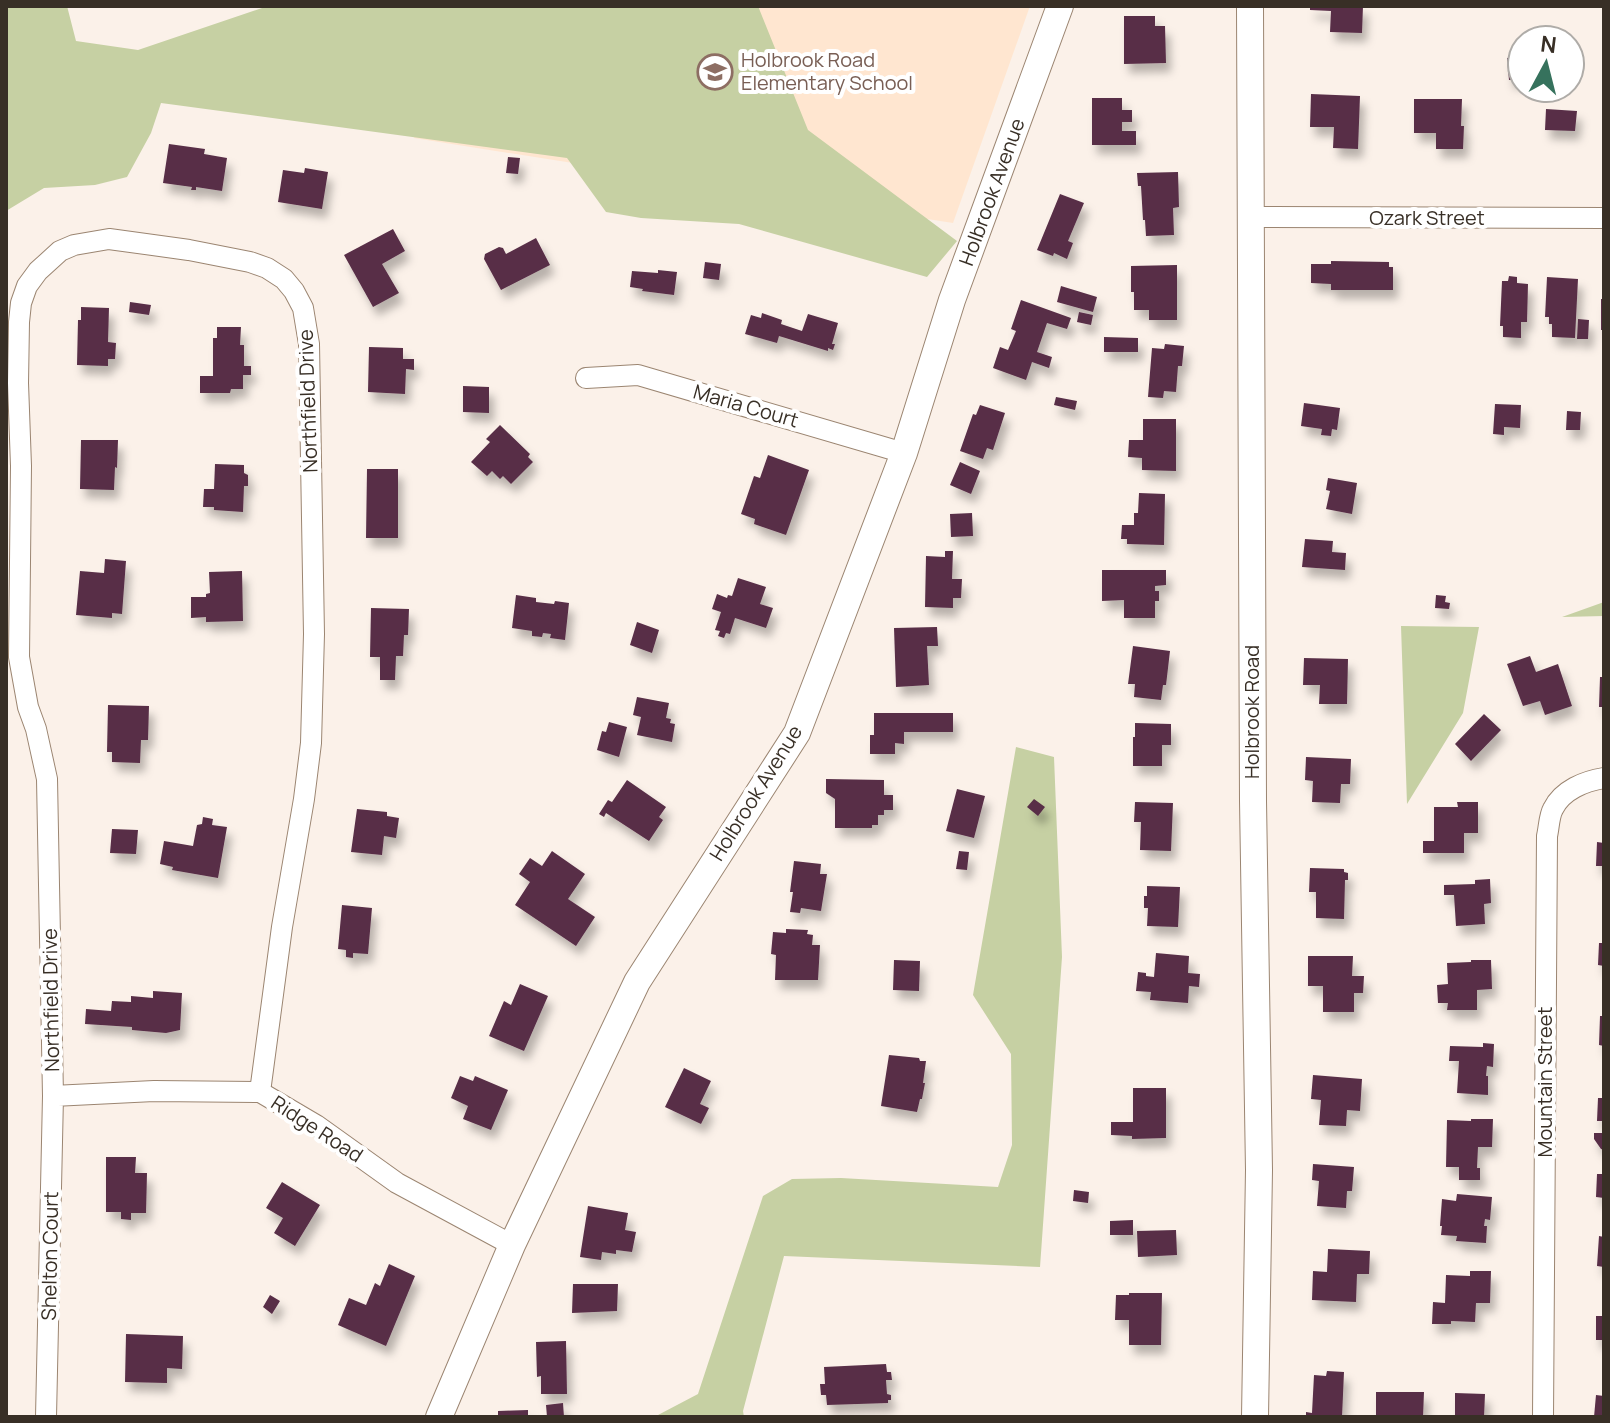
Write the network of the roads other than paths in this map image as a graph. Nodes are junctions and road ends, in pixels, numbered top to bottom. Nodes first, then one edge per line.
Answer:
1 (1060, 6) edge
2 (1250, 6) edge
3 (1251, 217) junction
4 (1604, 218) edge
5 (586, 378) dead end
6 (904, 453) junction
7 (1604, 778) edge
8 (260, 1092) junction
9 (53, 1096) junction
10 (512, 1245) junction
11 (46, 1417) edge
12 (439, 1417) edge
13 (1255, 1417) edge
14 (1543, 1417) edge

1 - 6 street, Holbrook Avenue
2 - 3 street, Holbrook Road
3 - 4 street, Ozark Street
3 - 13 street, Holbrook Road
5 - 6 street, Maria Court
6 - 10 street, Holbrook Avenue
7 - 14 street, Mountain Street
8 - 9 street, Ridge Road
8 - 9 street, Northfield Drive
8 - 10 street, Ridge Road
9 - 11 street, Shelton Court
10 - 12 street, Holbrook Avenue

